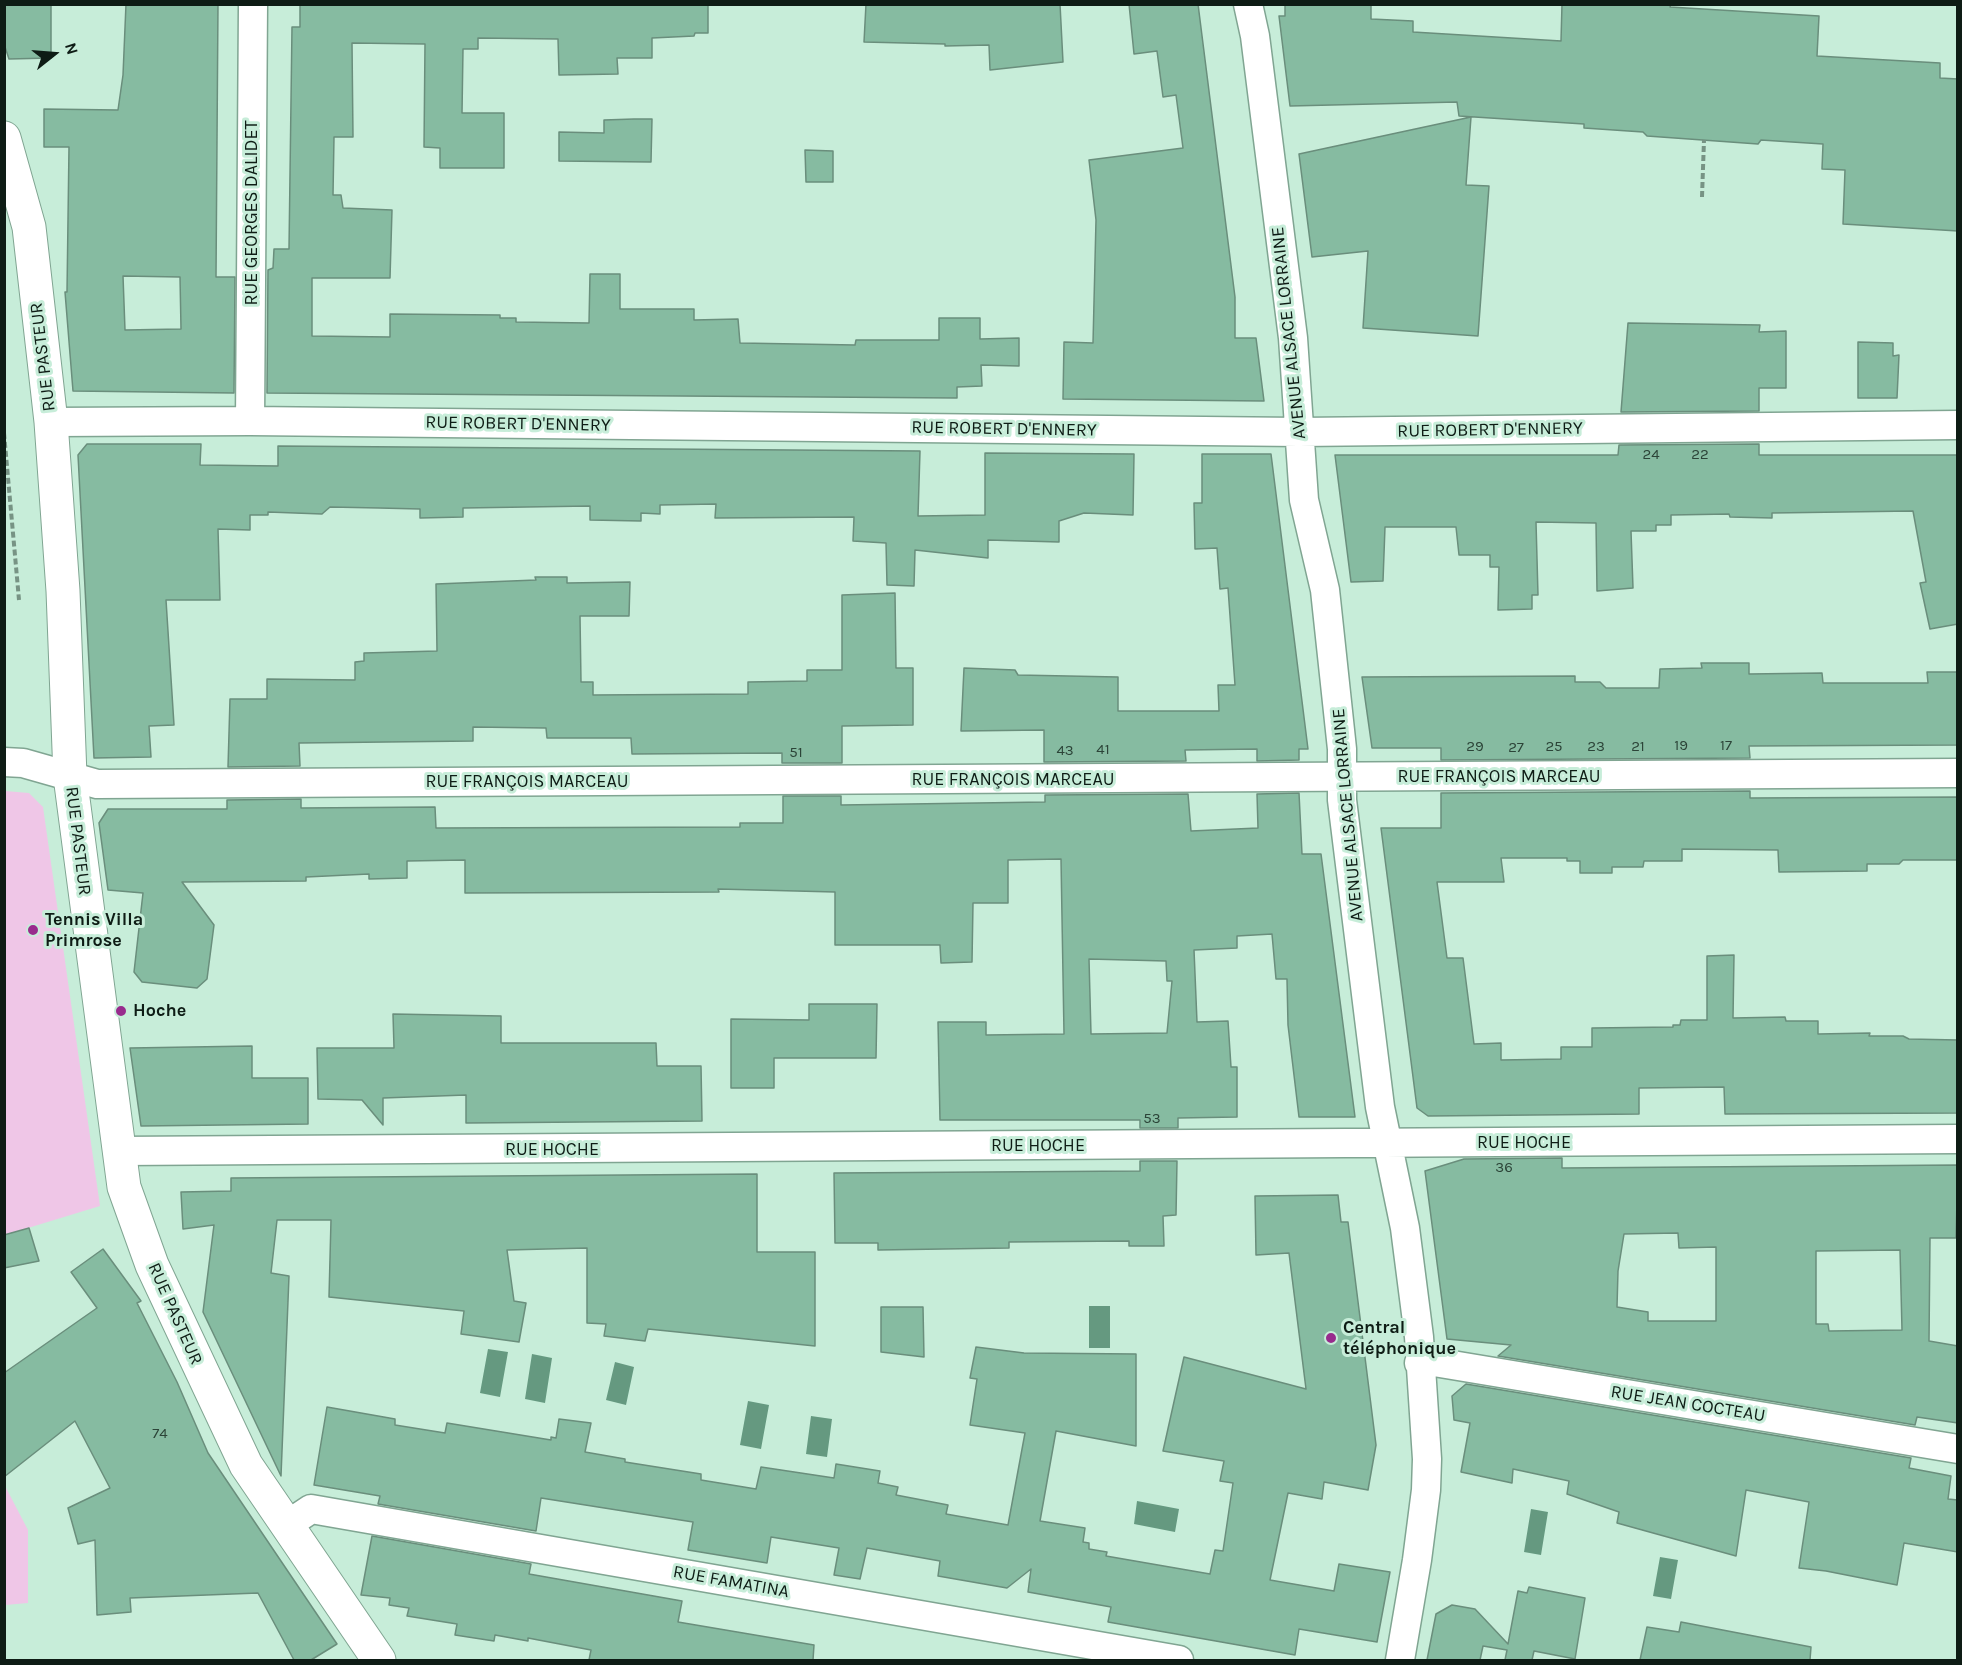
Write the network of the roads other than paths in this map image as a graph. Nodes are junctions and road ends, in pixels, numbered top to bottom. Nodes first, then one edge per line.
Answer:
1 (253, 4) edge
2 (1248, 4) edge
3 (4, 138) edge
4 (250, 421) junction
5 (51, 422) junction
6 (1958, 425) edge
7 (1299, 432) junction
8 (4, 762) edge
9 (1958, 773) edge
10 (70, 776) junction
11 (1342, 778) junction
12 (1958, 1139) edge
13 (1388, 1144) junction
14 (118, 1151) junction
15 (1419, 1363) junction
16 (1958, 1449) edge
17 (287, 1525) junction
18 (379, 1660) edge
19 (1179, 1660) edge
20 (1400, 1660) edge

1 - 4 street, RUE GEORGES DALIDET
2 - 7 street, AVENUE ALSACE LORRAINE
3 - 5 street, RUE PASTEUR
4 - 5 street, RUE ROBERT D'ENNERY
4 - 7 street, RUE ROBERT D'ENNERY
5 - 10 street, RUE PASTEUR
6 - 7 street, RUE ROBERT D'ENNERY
7 - 11 street, AVENUE ALSACE LORRAINE
8 - 10 street, RUE FRANÇOIS MARCEAU
9 - 11 street, RUE FRANÇOIS MARCEAU
10 - 11 street, RUE FRANÇOIS MARCEAU
10 - 14 street, RUE PASTEUR
11 - 13 street, AVENUE ALSACE LORRAINE
12 - 13 street, RUE HOCHE
13 - 14 street, RUE HOCHE
13 - 15 street, AVENUE ALSACE LORRAINE
14 - 17 street, RUE PASTEUR
15 - 16 street, RUE JEAN COCTEAU
15 - 20 street, AVENUE ALSACE LORRAINE
17 - 18 street, RUE PASTEUR
17 - 19 street, RUE FAMATINA

